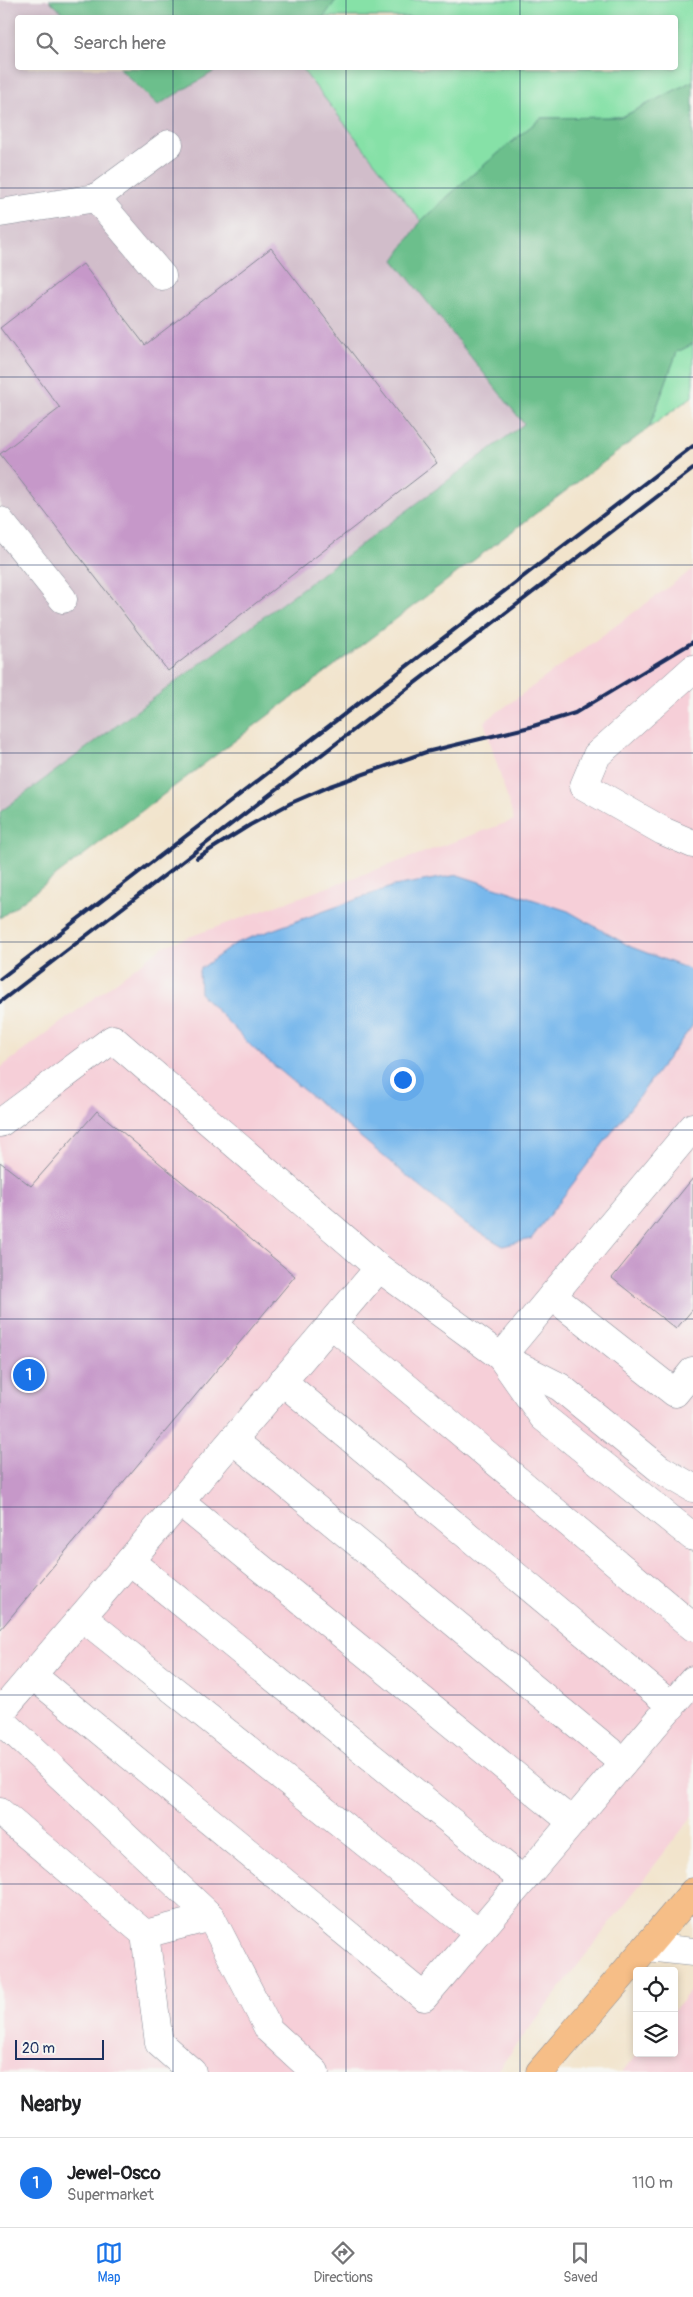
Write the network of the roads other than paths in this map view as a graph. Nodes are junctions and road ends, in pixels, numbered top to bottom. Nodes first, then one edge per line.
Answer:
1 (169, 144) dead end
2 (96, 198) junction
3 (0, 213) edge
4 (162, 276) dead end
5 (0, 520) edge
6 (63, 599) dead end
7 (693, 669) edge
8 (693, 844) edge
9 (0, 1123) edge
10 (693, 1127) edge
11 (379, 1268) junction
12 (552, 1296) junction
13 (332, 1324) junction
14 (501, 1357) junction
15 (693, 1371) edge
16 (282, 1381) junction
17 (233, 1440) junction
18 (693, 1488) edge
19 (180, 1502) junction
20 (693, 1537) edge
21 (130, 1561) junction
22 (82, 1617) junction
23 (693, 1627) edge
24 (32, 1676) junction
25 (693, 1680) edge
26 (672, 1706) junction
27 (0, 1713) edge
28 (0, 1719) edge
29 (623, 1762) junction
30 (0, 1812) edge
31 (572, 1822) junction
32 (523, 1880) junction
33 (693, 1892) edge
34 (210, 1917) junction
35 (478, 1933) junction
36 (145, 1934) junction
37 (647, 1947) junction
38 (693, 1952) edge
39 (548, 2069) edge
40 (192, 2072) edge
41 (316, 2072) edge

1 - 2 lane
2 - 3 lane
2 - 4 lane
5 - 6 lane
7 - 8 lane
9 - 11 lane
10 - 12 lane
11 - 13 lane
11 - 14 lane
12 - 14 lane
12 - 15 lane
13 - 16 lane
13 - 23 lane
14 - 18 lane
14 - 20 lane
16 - 17 lane
16 - 26 lane
17 - 19 lane
17 - 29 lane
19 - 21 lane
19 - 31 lane
21 - 22 lane
21 - 32 lane
22 - 24 lane
22 - 35 lane
24 - 27 lane
24 - 35 lane
25 - 26 lane
26 - 29 lane
28 - 34 lane
29 - 31 lane
30 - 36 lane
31 - 32 lane
32 - 35 lane
33 - 37 main road
34 - 36 lane
34 - 41 lane
36 - 40 lane
37 - 38 lane
37 - 39 main road

